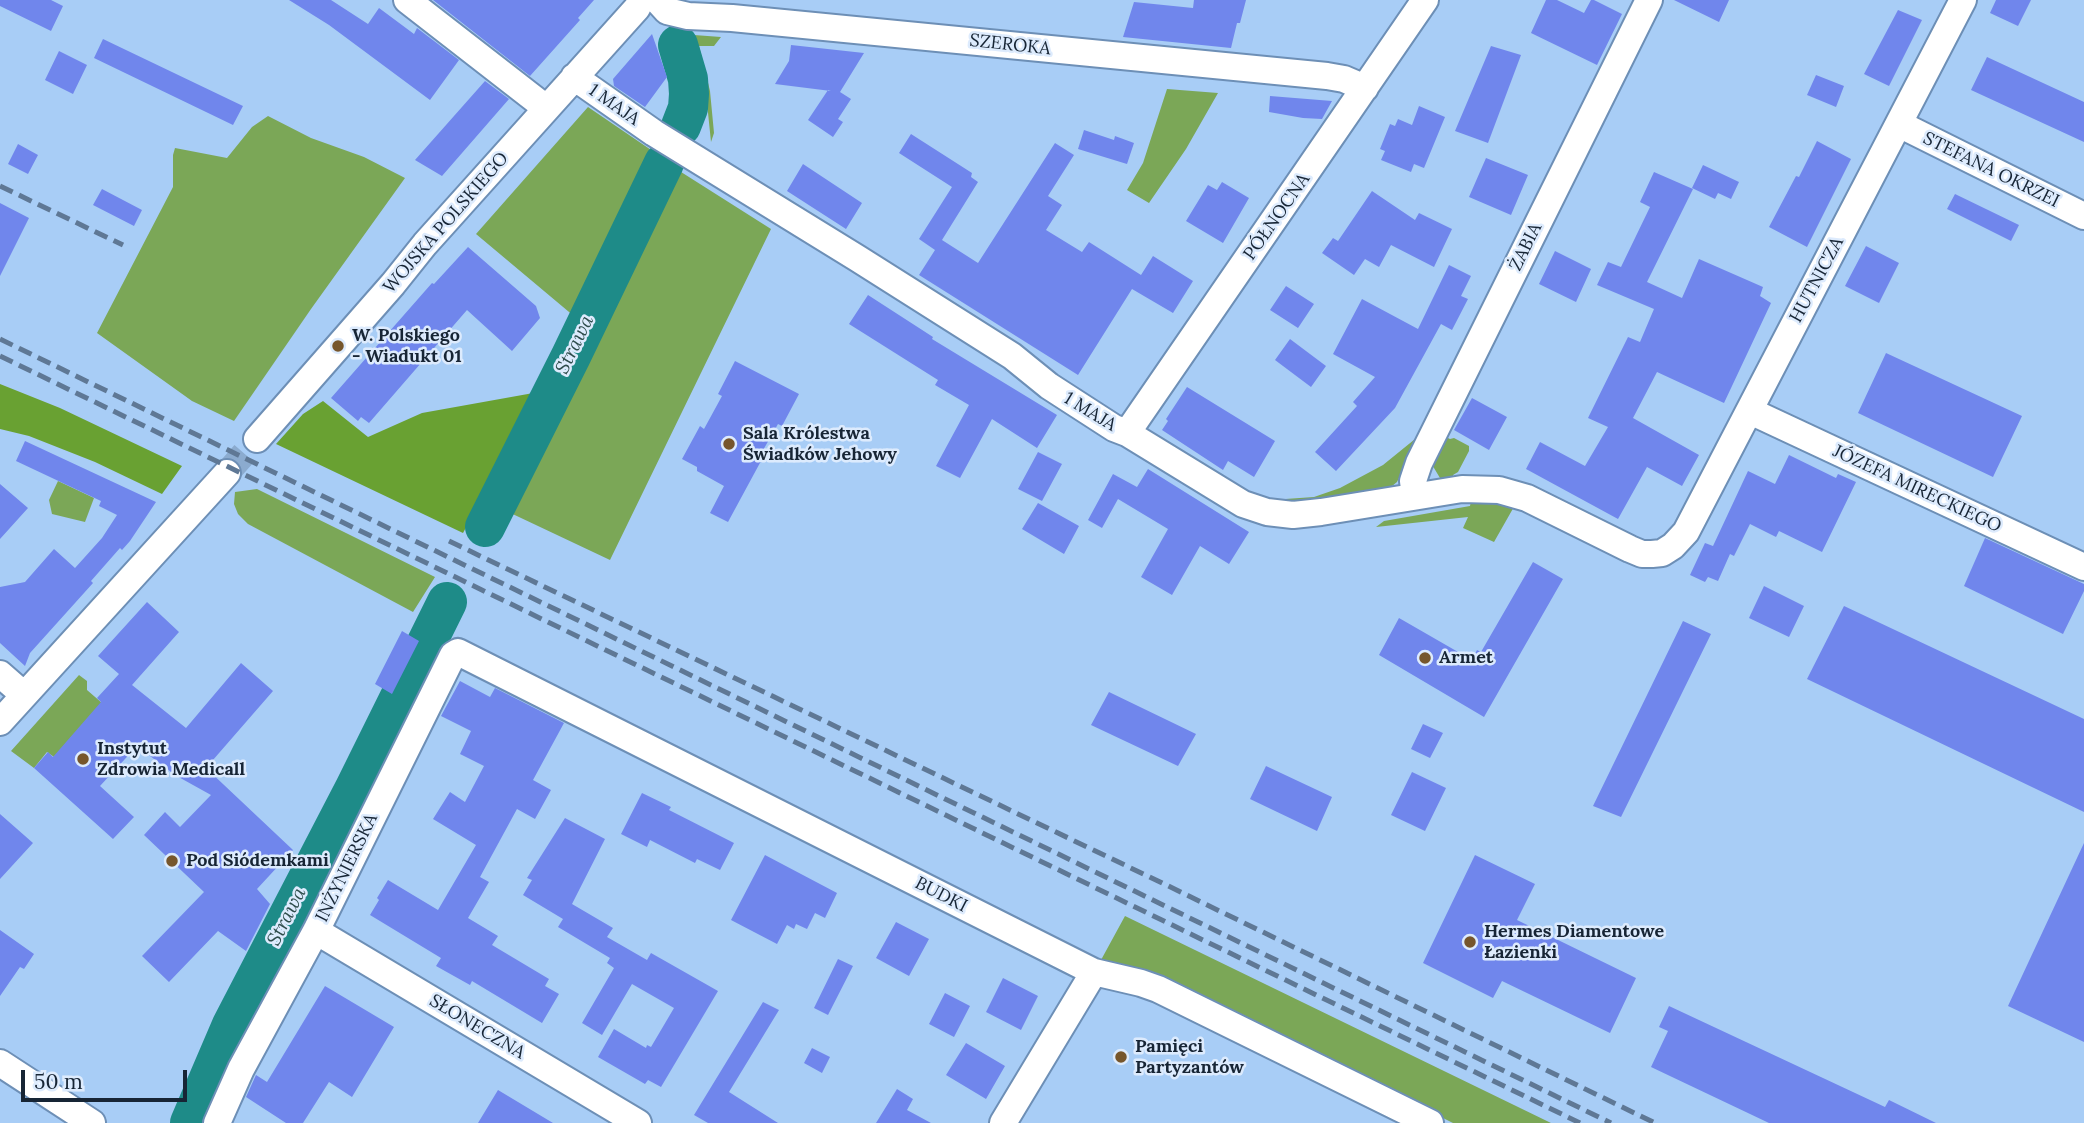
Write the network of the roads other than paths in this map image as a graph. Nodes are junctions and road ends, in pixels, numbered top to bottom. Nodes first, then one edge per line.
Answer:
1 (407, 0) edge
2 (1425, 0) edge
3 (1649, 0) edge
4 (1963, 0) edge
5 (647, 2) edge
6 (574, 77) junction
7 (1366, 88) junction
8 (546, 108) junction
9 (1899, 124) junction
10 (2084, 216) edge
11 (1750, 411) junction
12 (1127, 433) junction
13 (257, 439) tunnel mouth
14 (227, 473) tunnel mouth
15 (1415, 496) junction
16 (1662, 552) joint
17 (2084, 567) edge
18 (458, 652) joint
19 (0, 674) edge
20 (24, 695) junction
21 (0, 722) edge
22 (316, 931) junction
23 (1094, 972) junction
24 (0, 1063) edge
25 (92, 1123) edge
26 (217, 1123) edge
27 (638, 1123) edge
28 (1003, 1123) edge
29 (1430, 1123) edge

1 - 8 street
2 - 7 street, PÓŁNOCNA
3 - 15 street, ŻABIA
4 - 9 street, HUTNICZA
5 - 6 street, WOJSKA POLSKIEGO
5 - 7 street, SZEROKA
6 - 8 street, WOJSKA POLSKIEGO
6 - 12 street, 1 MAJA
7 - 12 street, PÓŁNOCNA
8 - 13 street, WOJSKA POLSKIEGO
9 - 10 street, STEFANA OKRZEI
9 - 11 street, HUTNICZA
11 - 16 street, HUTNICZA
11 - 17 street, JÓZEFA MIRECKIEGO
12 - 15 street, 1 MAJA
14 - 20 street
15 - 16 street, 1 MAJA
18 - 22 street, INŻYNIERSKA
18 - 23 street, BUDKI
19 - 20 street
20 - 21 street
22 - 26 street, INŻYNIERSKA
22 - 27 street, SŁONECZNA
23 - 28 street
23 - 29 street, BUDKI
24 - 25 street

